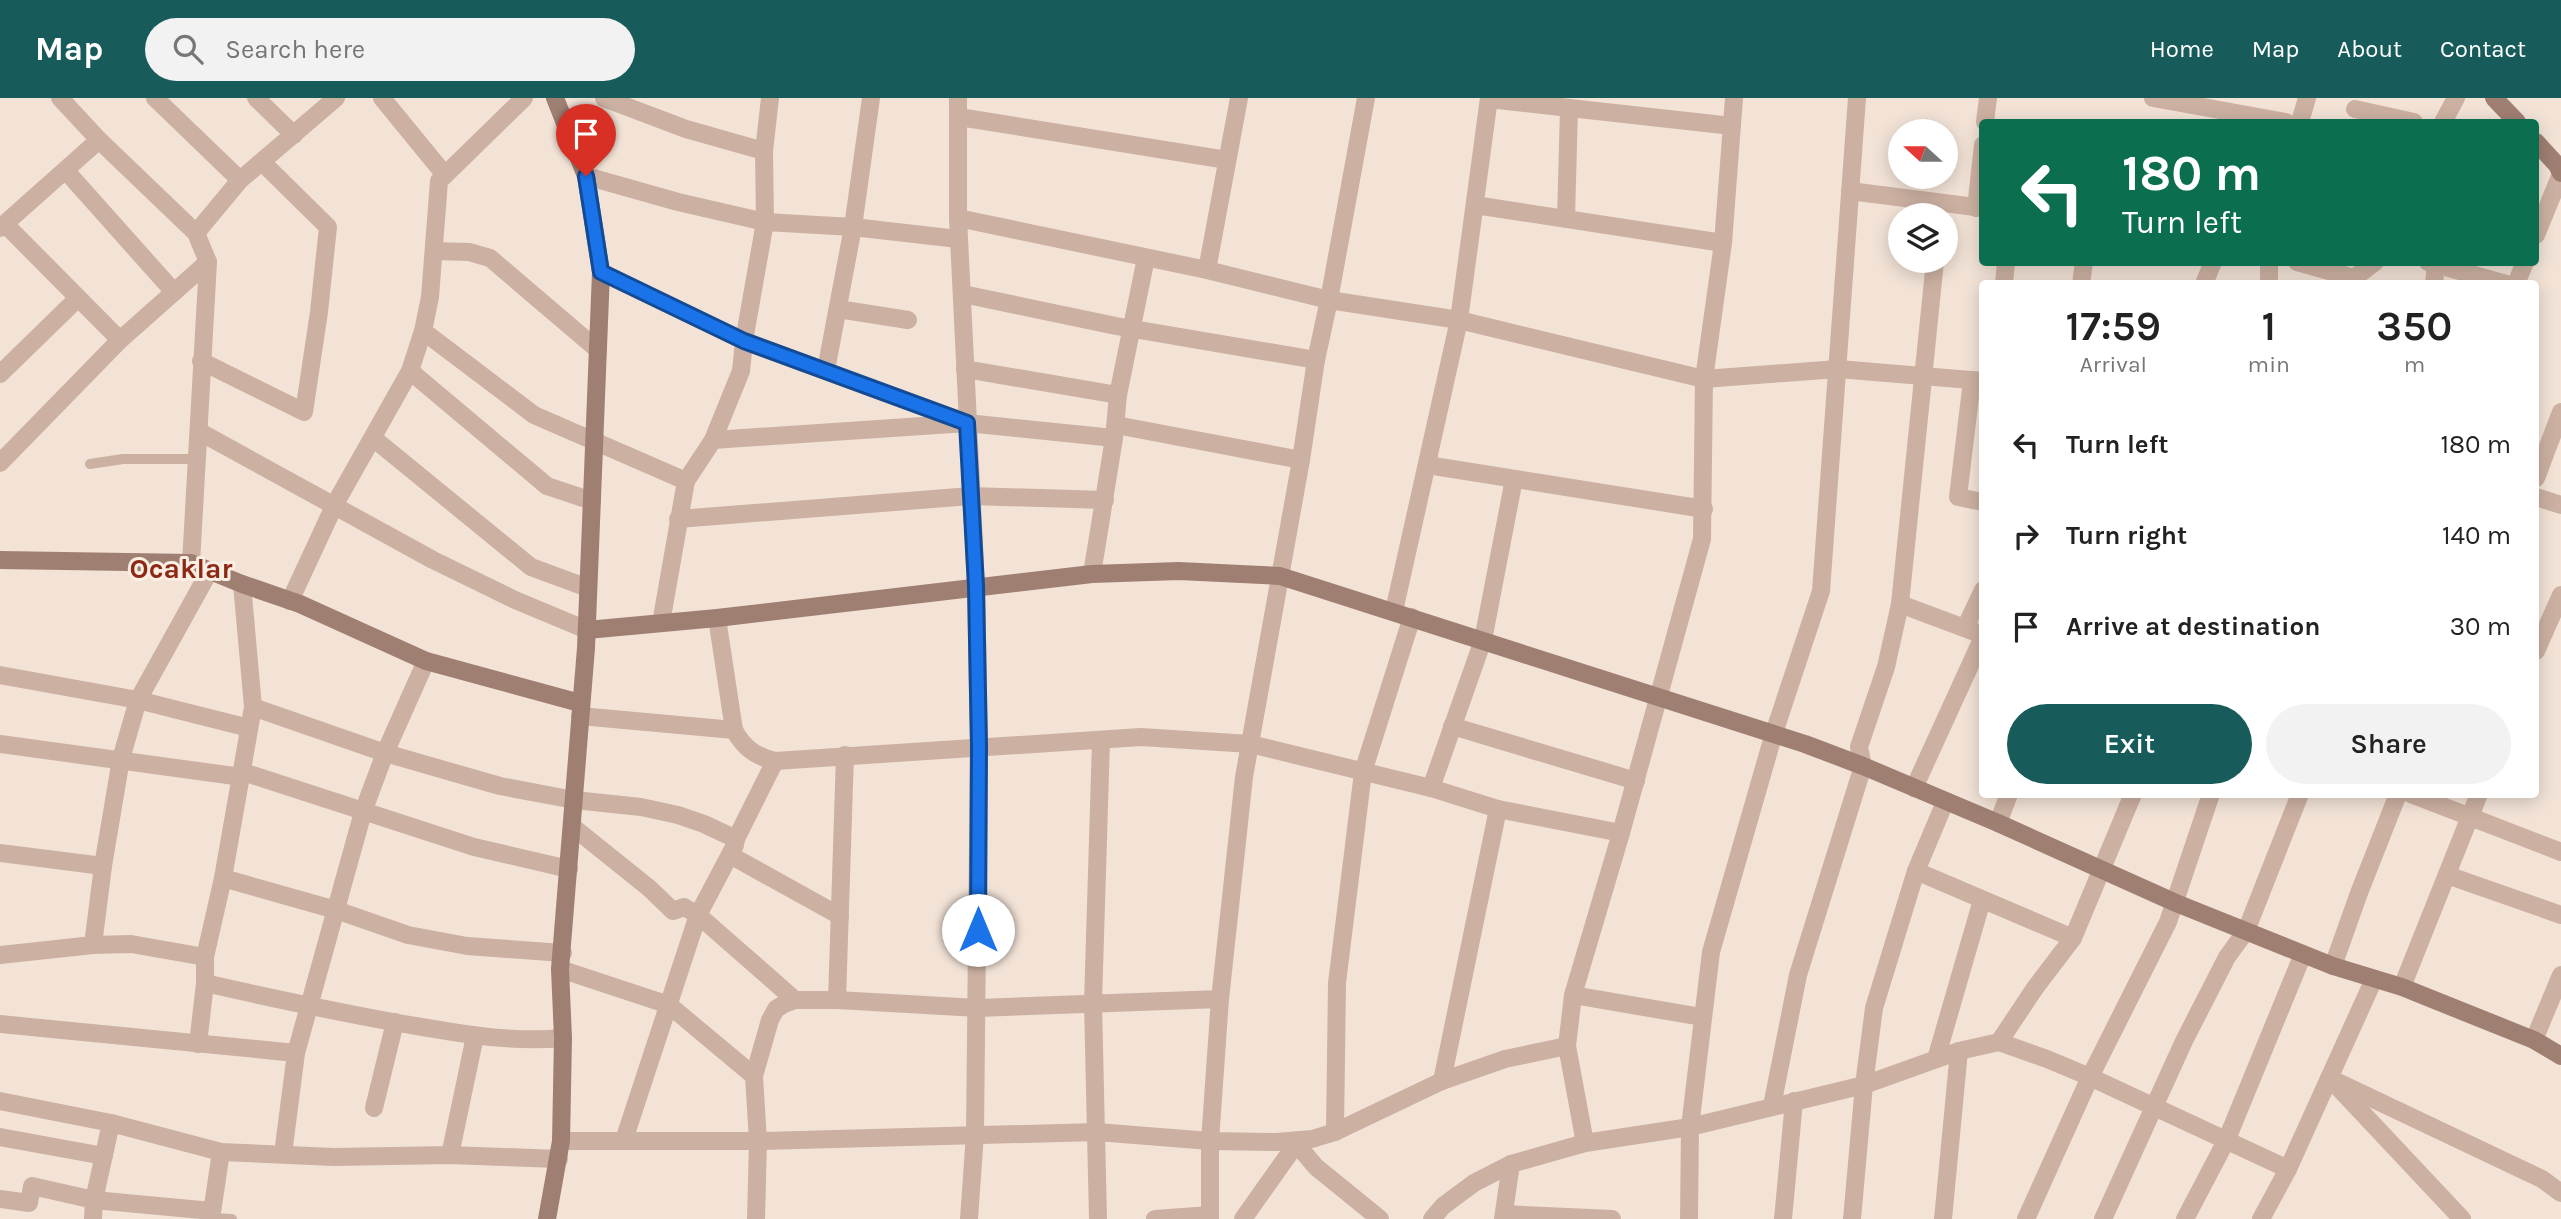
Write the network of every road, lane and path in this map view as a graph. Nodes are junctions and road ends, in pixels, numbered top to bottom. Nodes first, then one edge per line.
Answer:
1 (60, 98) edge
2 (155, 98) edge
3 (256, 98) edge
4 (336, 98) edge
5 (382, 98) edge
6 (524, 98) edge
7 (555, 98) edge
8 (604, 98) edge
9 (770, 98) edge
10 (871, 98) edge
11 (958, 98) edge
12 (1239, 98) edge
13 (1366, 98) edge
14 (1734, 98) edge
15 (1857, 98) edge
16 (1988, 98) edge
17 (2153, 98) edge
18 (2307, 98) edge
19 (2456, 98) edge
20 (2494, 98) edge
21 (1489, 99) edge
22 (1569, 108) junction
23 (2355, 109) dead end
24 (958, 117) junction
25 (1985, 119) edge
26 (2269, 119) edge
27 (2301, 119) edge
28 (2400, 119) edge
29 (2445, 119) edge
30 (2514, 119) edge
31 (1732, 126) junction
32 (294, 135) junction
33 (99, 140) junction
34 (2539, 145) edge
35 (764, 151) junction
36 (1227, 160) junction
37 (263, 163) junction
38 (2560, 167) edge
39 (66, 172) junction
40 (445, 175) junction
41 (586, 176) junction
42 (240, 180) junction
43 (1850, 191) junction
44 (1910, 203) edge
45 (1475, 205) junction
46 (1979, 208) edge
47 (1958, 209) edge
48 (958, 218) junction
49 (1566, 219) junction
50 (765, 222) junction
51 (3, 226) edge
52 (2539, 226) edge
53 (853, 227) junction
54 (196, 233) junction
55 (958, 239) junction
56 (1723, 243) junction
57 (434, 251) junction
58 (1146, 258) junction
59 (208, 262) junction
60 (2309, 266) edge
61 (2370, 266) edge
62 (2443, 266) edge
63 (1207, 270) junction
64 (601, 272) junction
65 (1934, 273) edge
66 (2350, 280) edge
67 (2354, 280) edge
68 (2493, 280) edge
69 (174, 292) junction
70 (963, 294) junction
71 (77, 299) junction
72 (1329, 300) junction
73 (838, 309) junction
74 (908, 320) dead end
75 (1459, 320) junction
76 (1132, 328) junction
77 (423, 331) junction
78 (120, 340) junction
79 (744, 341) junction
80 (598, 350) junction
81 (1316, 360) junction
82 (201, 361) junction
83 (965, 369) junction
84 (1838, 369) junction
85 (826, 370) junction
86 (410, 371) junction
87 (0, 374) edge
88 (1924, 376) junction
89 (1704, 379) junction
90 (1977, 381) edge
91 (1118, 395) junction
92 (2561, 412) edge
93 (967, 423) junction
94 (200, 432) junction
95 (1115, 432) junction
96 (373, 438) junction
97 (713, 440) junction
98 (594, 443) junction
99 (198, 458) junction
100 (1301, 460) junction
101 (0, 463) edge
102 (90, 464) dead end
103 (1427, 465) junction
104 (2539, 470) edge
105 (1514, 479) junction
106 (686, 481) junction
107 (971, 496) junction
108 (2539, 498) edge
109 (1105, 500) junction
110 (592, 501) junction
111 (1979, 501) edge
112 (335, 504) junction
113 (2561, 505) edge
114 (1704, 509) junction
115 (678, 519) junction
116 (0, 560) edge
117 (191, 563) junction
118 (209, 572) junction
119 (1092, 574) junction
120 (1280, 576) junction
121 (242, 584) junction
122 (976, 586) junction
123 (588, 588) junction
124 (2561, 595) edge
125 (1979, 598) edge
126 (290, 601) junction
127 (1900, 604) junction
128 (1394, 611) junction
129 (1412, 617) junction
130 (717, 618) junction
131 (661, 622) junction
132 (1965, 628) junction
133 (587, 630) junction
134 (2547, 631) edge
135 (1979, 634) edge
136 (1483, 640) junction
137 (1979, 645) edge
138 (426, 661) junction
139 (0, 676) edge
140 (1660, 696) junction
141 (138, 700) junction
142 (253, 707) junction
143 (580, 709) junction
144 (1452, 726) junction
145 (250, 728) junction
146 (734, 730) junction
147 (1774, 733) junction
148 (1101, 741) junction
149 (0, 744) edge
150 (1250, 744) junction
151 (979, 747) junction
152 (385, 753) junction
153 (845, 755) junction
154 (121, 759) junction
155 (775, 761) junction
156 (1863, 766) junction
157 (1363, 772) junction
158 (243, 774) junction
159 (1636, 781) junction
160 (1431, 788) junction
161 (1914, 788) junction
162 (2007, 798) edge
163 (2131, 798) edge
164 (2210, 798) edge
165 (2298, 798) edge
166 (2396, 798) edge
167 (2423, 798) edge
168 (2477, 798) edge
169 (574, 800) junction
170 (1945, 802) junction
171 (1498, 809) junction
172 (363, 812) junction
173 (2470, 816) junction
174 (1998, 823) junction
175 (573, 827) junction
176 (1621, 834) junction
177 (733, 847) junction
178 (2561, 852) edge
179 (0, 853) edge
180 (103, 866) junction
181 (569, 869) junction
182 (2102, 869) junction
183 (1916, 871) junction
184 (2447, 875) junction
185 (223, 878) junction
186 (1982, 900) junction
187 (2176, 903) junction
188 (336, 910) junction
189 (698, 915) junction
190 (2561, 915) edge
191 (839, 916) junction
192 (2246, 931) junction
193 (2073, 938) junction
194 (93, 945) junction
195 (2303, 954) junction
196 (0, 955) edge
197 (205, 957) junction
198 (562, 961) junction
199 (2333, 966) junction
200 (2561, 975) edge
201 (2374, 979) junction
202 (205, 982) junction
203 (2402, 987) junction
204 (1573, 995) junction
205 (1220, 999) junction
206 (795, 1000) junction
207 (837, 1000) junction
208 (1093, 1003) junction
209 (669, 1005) junction
210 (309, 1007) junction
211 (978, 1008) junction
212 (1702, 1017) junction
213 (395, 1022) junction
214 (0, 1024) edge
215 (475, 1036) junction
216 (563, 1038) junction
217 (2534, 1040) junction
218 (1999, 1042) junction
219 (198, 1044) junction
220 (1567, 1046) junction
221 (1959, 1051) junction
222 (296, 1053) junction
223 (2561, 1056) edge
224 (1936, 1059) junction
225 (754, 1076) junction
226 (2090, 1077) junction
227 (2329, 1078) junction
228 (1443, 1081) junction
229 (1864, 1085) junction
230 (0, 1101) edge
231 (1794, 1101) junction
232 (1772, 1106) junction
233 (2154, 1106) junction
234 (374, 1108) dead end
235 (111, 1123) junction
236 (1690, 1127) junction
237 (1097, 1132) junction
238 (1335, 1132) junction
239 (975, 1134) junction
240 (0, 1137) edge
241 (2227, 1139) junction
242 (624, 1140) junction
243 (758, 1141) junction
244 (1210, 1141) junction
245 (1295, 1143) junction
246 (1585, 1143) junction
247 (560, 1150) junction
248 (221, 1152) junction
249 (283, 1154) junction
250 (450, 1155) junction
251 (104, 1156) junction
252 (1511, 1164) junction
253 (2288, 1169) junction
254 (2561, 1193) edge
255 (0, 1199) edge
256 (94, 1200) junction
257 (211, 1216) edge
258 (1210, 1217) edge
259 (1503, 1217) edge
260 (93, 1219) edge
261 (232, 1219) edge
262 (547, 1219) edge
263 (756, 1219) edge
264 (969, 1219) edge
265 (1098, 1219) edge
266 (1155, 1219) edge
267 (1243, 1219) edge
268 (1380, 1219) edge
269 (1432, 1219) edge
270 (1612, 1219) edge
271 (1689, 1219) edge
272 (1783, 1219) edge
273 (1852, 1219) edge
274 (1943, 1219) edge
275 (2026, 1219) edge
276 (2103, 1219) edge
277 (2185, 1219) edge
278 (2261, 1219) edge
279 (2462, 1219) edge

1 - 33 street
2 - 42 street
3 - 32 street
4 - 32 street
5 - 40 street
6 - 40 street
7 - 41 street
8 - 35 street
9 - 35 street
10 - 53 street
11 - 24 street
12 - 36 street
13 - 72 street
14 - 31 street
15 - 43 street
16 - 25 street
17 - 26 street
18 - 27 street
19 - 29 street
20 - 30 street
21 - 22 street
21 - 45 street
22 - 31 street
22 - 49 street
23 - 28 street
24 - 36 street
24 - 48 street
31 - 56 street
32 - 37 street
33 - 39 street
33 - 54 street
34 - 38 street
35 - 50 street
36 - 63 street
37 - 42 street
37 - 82 street
38 - 52 street
39 - 51 street
39 - 69 street
40 - 57 street
41 - 50 street
41 - 64 street
42 - 54 street
43 - 44 street
43 - 84 street
45 - 49 street
45 - 75 street
46 - 47 street
48 - 55 street
48 - 58 street
49 - 56 street
50 - 53 street
50 - 79 street
51 - 71 street
53 - 55 street
53 - 73 street
54 - 59 street
55 - 70 street
56 - 89 street
57 - 77 street
57 - 80 street
58 - 63 street
58 - 76 street
59 - 69 street
59 - 82 street
60 - 66 street
61 - 67 street
62 - 68 street
63 - 72 street
64 - 79 street
64 - 80 street
65 - 88 street
69 - 78 street
70 - 76 street
70 - 83 street
71 - 78 street
71 - 87 street
72 - 75 street
72 - 81 street
73 - 74 street
73 - 85 street
75 - 89 street
75 - 103 street
76 - 81 street
76 - 91 street
77 - 86 street
77 - 98 street
78 - 101 street
79 - 85 street
79 - 97 street
80 - 98 street
81 - 100 street
82 - 94 street
83 - 91 street
83 - 93 street
84 - 88 street
84 - 89 street
84 - 147 street
85 - 93 street
86 - 96 street
86 - 110 street
88 - 90 street
88 - 127 street
89 - 114 street
90 - 111 street
91 - 95 street
92 - 104 street
93 - 95 street
93 - 97 street
93 - 107 street
94 - 99 street
94 - 112 street
95 - 100 street
95 - 109 street
96 - 112 street
96 - 123 street
97 - 106 street
98 - 106 street
98 - 110 street
99 - 102 lane
99 - 117 street
100 - 120 street
103 - 105 street
103 - 128 street
105 - 114 street
105 - 136 street
106 - 115 street
107 - 109 street
107 - 115 street
107 - 122 street
108 - 113 street
109 - 119 street
110 - 123 street
112 - 126 street
112 - 133 street
114 - 140 street
115 - 131 street
116 - 117 street
117 - 118 street
118 - 121 street
118 - 141 street
119 - 120 street
119 - 122 street
120 - 128 street
120 - 150 street
121 - 126 street
121 - 142 street
122 - 130 street
122 - 151 street
123 - 133 street
124 - 134 street
125 - 132 street
126 - 138 street
127 - 132 street
127 - 156 street
128 - 129 street
129 - 136 street
129 - 157 street
130 - 131 street
130 - 146 street
131 - 133 street
132 - 135 street
133 - 143 street
136 - 140 street
136 - 144 street
137 - 161 street
138 - 143 street
138 - 152 street
139 - 141 street
140 - 147 street
140 - 159 street
141 - 145 street
141 - 154 street
142 - 145 street
142 - 152 street
143 - 146 street
143 - 169 street
144 - 159 street
144 - 160 street
145 - 158 street
146 - 155 street
147 - 156 street
147 - 212 street
148 - 150 street
148 - 151 street
148 - 208 street
149 - 154 street
150 - 157 street
150 - 205 street
151 - 153 street
151 - 211 street
152 - 169 street
152 - 172 street
153 - 155 street
153 - 191 street
154 - 158 street
154 - 180 street
155 - 177 street
156 - 161 street
156 - 232 street
157 - 160 street
157 - 238 street
158 - 172 street
158 - 185 street
159 - 176 street
160 - 171 street
161 - 170 street
162 - 174 street
163 - 182 street
164 - 187 street
165 - 192 street
166 - 199 street
167 - 173 street
168 - 173 street
169 - 175 street
169 - 177 street
170 - 174 street
170 - 183 street
171 - 176 street
171 - 228 street
172 - 181 street
172 - 188 street
173 - 178 street
173 - 184 street
174 - 182 street
175 - 181 street
175 - 189 street
176 - 204 street
177 - 189 street
177 - 191 street
179 - 180 street
180 - 194 street
181 - 198 street
182 - 187 street
182 - 193 street
183 - 186 street
183 - 229 street
184 - 190 street
184 - 203 street
185 - 188 street
185 - 197 street
186 - 193 street
186 - 224 street
187 - 192 street
187 - 226 street
188 - 198 street
188 - 210 street
189 - 206 street
189 - 209 street
191 - 207 street
192 - 195 street
192 - 233 street
193 - 218 street
194 - 196 street
194 - 197 street
195 - 199 street
195 - 241 street
197 - 202 street
198 - 209 street
198 - 216 street
199 - 201 street
200 - 217 street
201 - 203 street
201 - 227 street
202 - 210 street
202 - 219 street
203 - 217 street
204 - 212 street
204 - 220 street
205 - 208 street
205 - 244 street
206 - 207 street
206 - 225 street
207 - 211 street
208 - 211 street
208 - 237 street
209 - 225 street
209 - 242 street
210 - 213 street
210 - 222 street
211 - 239 street
212 - 236 street
213 - 215 street
213 - 234 street
214 - 219 street
215 - 216 street
215 - 250 street
216 - 247 street
217 - 223 street
218 - 221 street
218 - 226 street
219 - 222 street
220 - 228 street
220 - 246 street
221 - 224 street
221 - 274 street
222 - 249 street
224 - 229 street
225 - 243 street
226 - 233 street
226 - 275 street
227 - 253 street
227 - 254 street
227 - 279 street
228 - 238 street
229 - 231 street
229 - 273 street
230 - 235 street
231 - 232 street
231 - 272 street
232 - 236 street
233 - 241 street
233 - 276 street
235 - 248 street
235 - 251 street
236 - 246 street
236 - 271 street
237 - 239 street
237 - 244 street
237 - 265 street
238 - 245 street
239 - 243 street
239 - 264 street
240 - 251 street
241 - 253 street
241 - 277 street
242 - 243 street
242 - 247 street
243 - 263 street
244 - 245 street
244 - 258 street
245 - 267 street
245 - 268 street
246 - 252 street
247 - 250 street
247 - 262 street
248 - 249 street
248 - 257 street
249 - 250 street
251 - 256 street
252 - 259 street
252 - 269 street
253 - 278 street
255 - 256 street
256 - 257 street
256 - 260 street
257 - 261 lane
258 - 266 street
259 - 270 street

